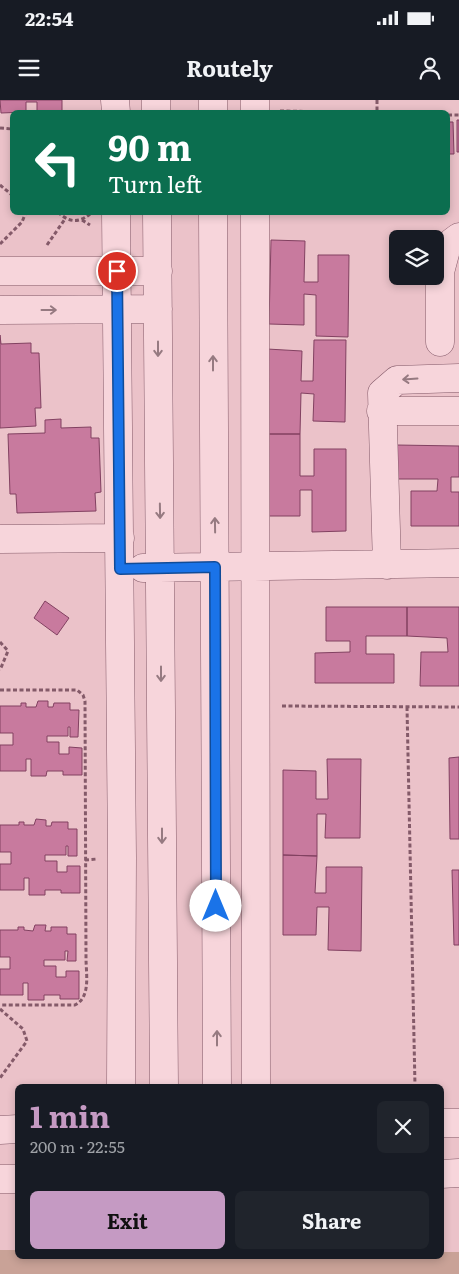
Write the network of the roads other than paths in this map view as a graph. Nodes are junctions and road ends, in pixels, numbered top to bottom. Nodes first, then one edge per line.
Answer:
1 (116, 215) edge
2 (157, 215) edge
3 (213, 215) edge
4 (255, 215) edge
5 (459, 237) edge
6 (0, 271) edge
7 (117, 271) junction
8 (158, 271) junction
9 (158, 309) junction
10 (0, 310) edge
11 (117, 310) junction
12 (440, 342) dead end
13 (459, 378) edge
14 (381, 411) junction
15 (459, 411) edge
16 (120, 538) junction
17 (0, 539) edge
18 (388, 564) junction
19 (459, 564) edge
20 (254, 566) junction
21 (215, 567) junction
22 (160, 568) junction
23 (120, 569) junction
24 (121, 1084) edge
25 (164, 1084) edge
26 (217, 1084) edge
27 (256, 1084) edge
28 (459, 1122) edge
29 (444, 1123) edge
30 (15, 1129) edge
31 (0, 1130) edge
32 (459, 1173) edge
33 (444, 1174) edge
34 (0, 1179) edge
35 (15, 1179) edge

1 - 7 street
2 - 8 street
21 -> 3 street
4 - 20 street
5 - 12 street
6 - 7 street
7 - 8 street
7 - 11 street
8 - 9 street
9 - 11 street
9 -> 22 street
10 -> 11 street
11 - 16 street
13 -> 14 street
14 - 15 street
14 - 18 street
16 - 17 street
16 - 23 street
18 - 19 street
18 - 20 street
20 - 21 street
20 - 27 street
21 - 22 street
26 -> 21 street
22 - 23 street
22 -> 25 street
23 - 24 street
28 - 29 street
30 - 31 street
32 - 33 street
34 - 35 street

